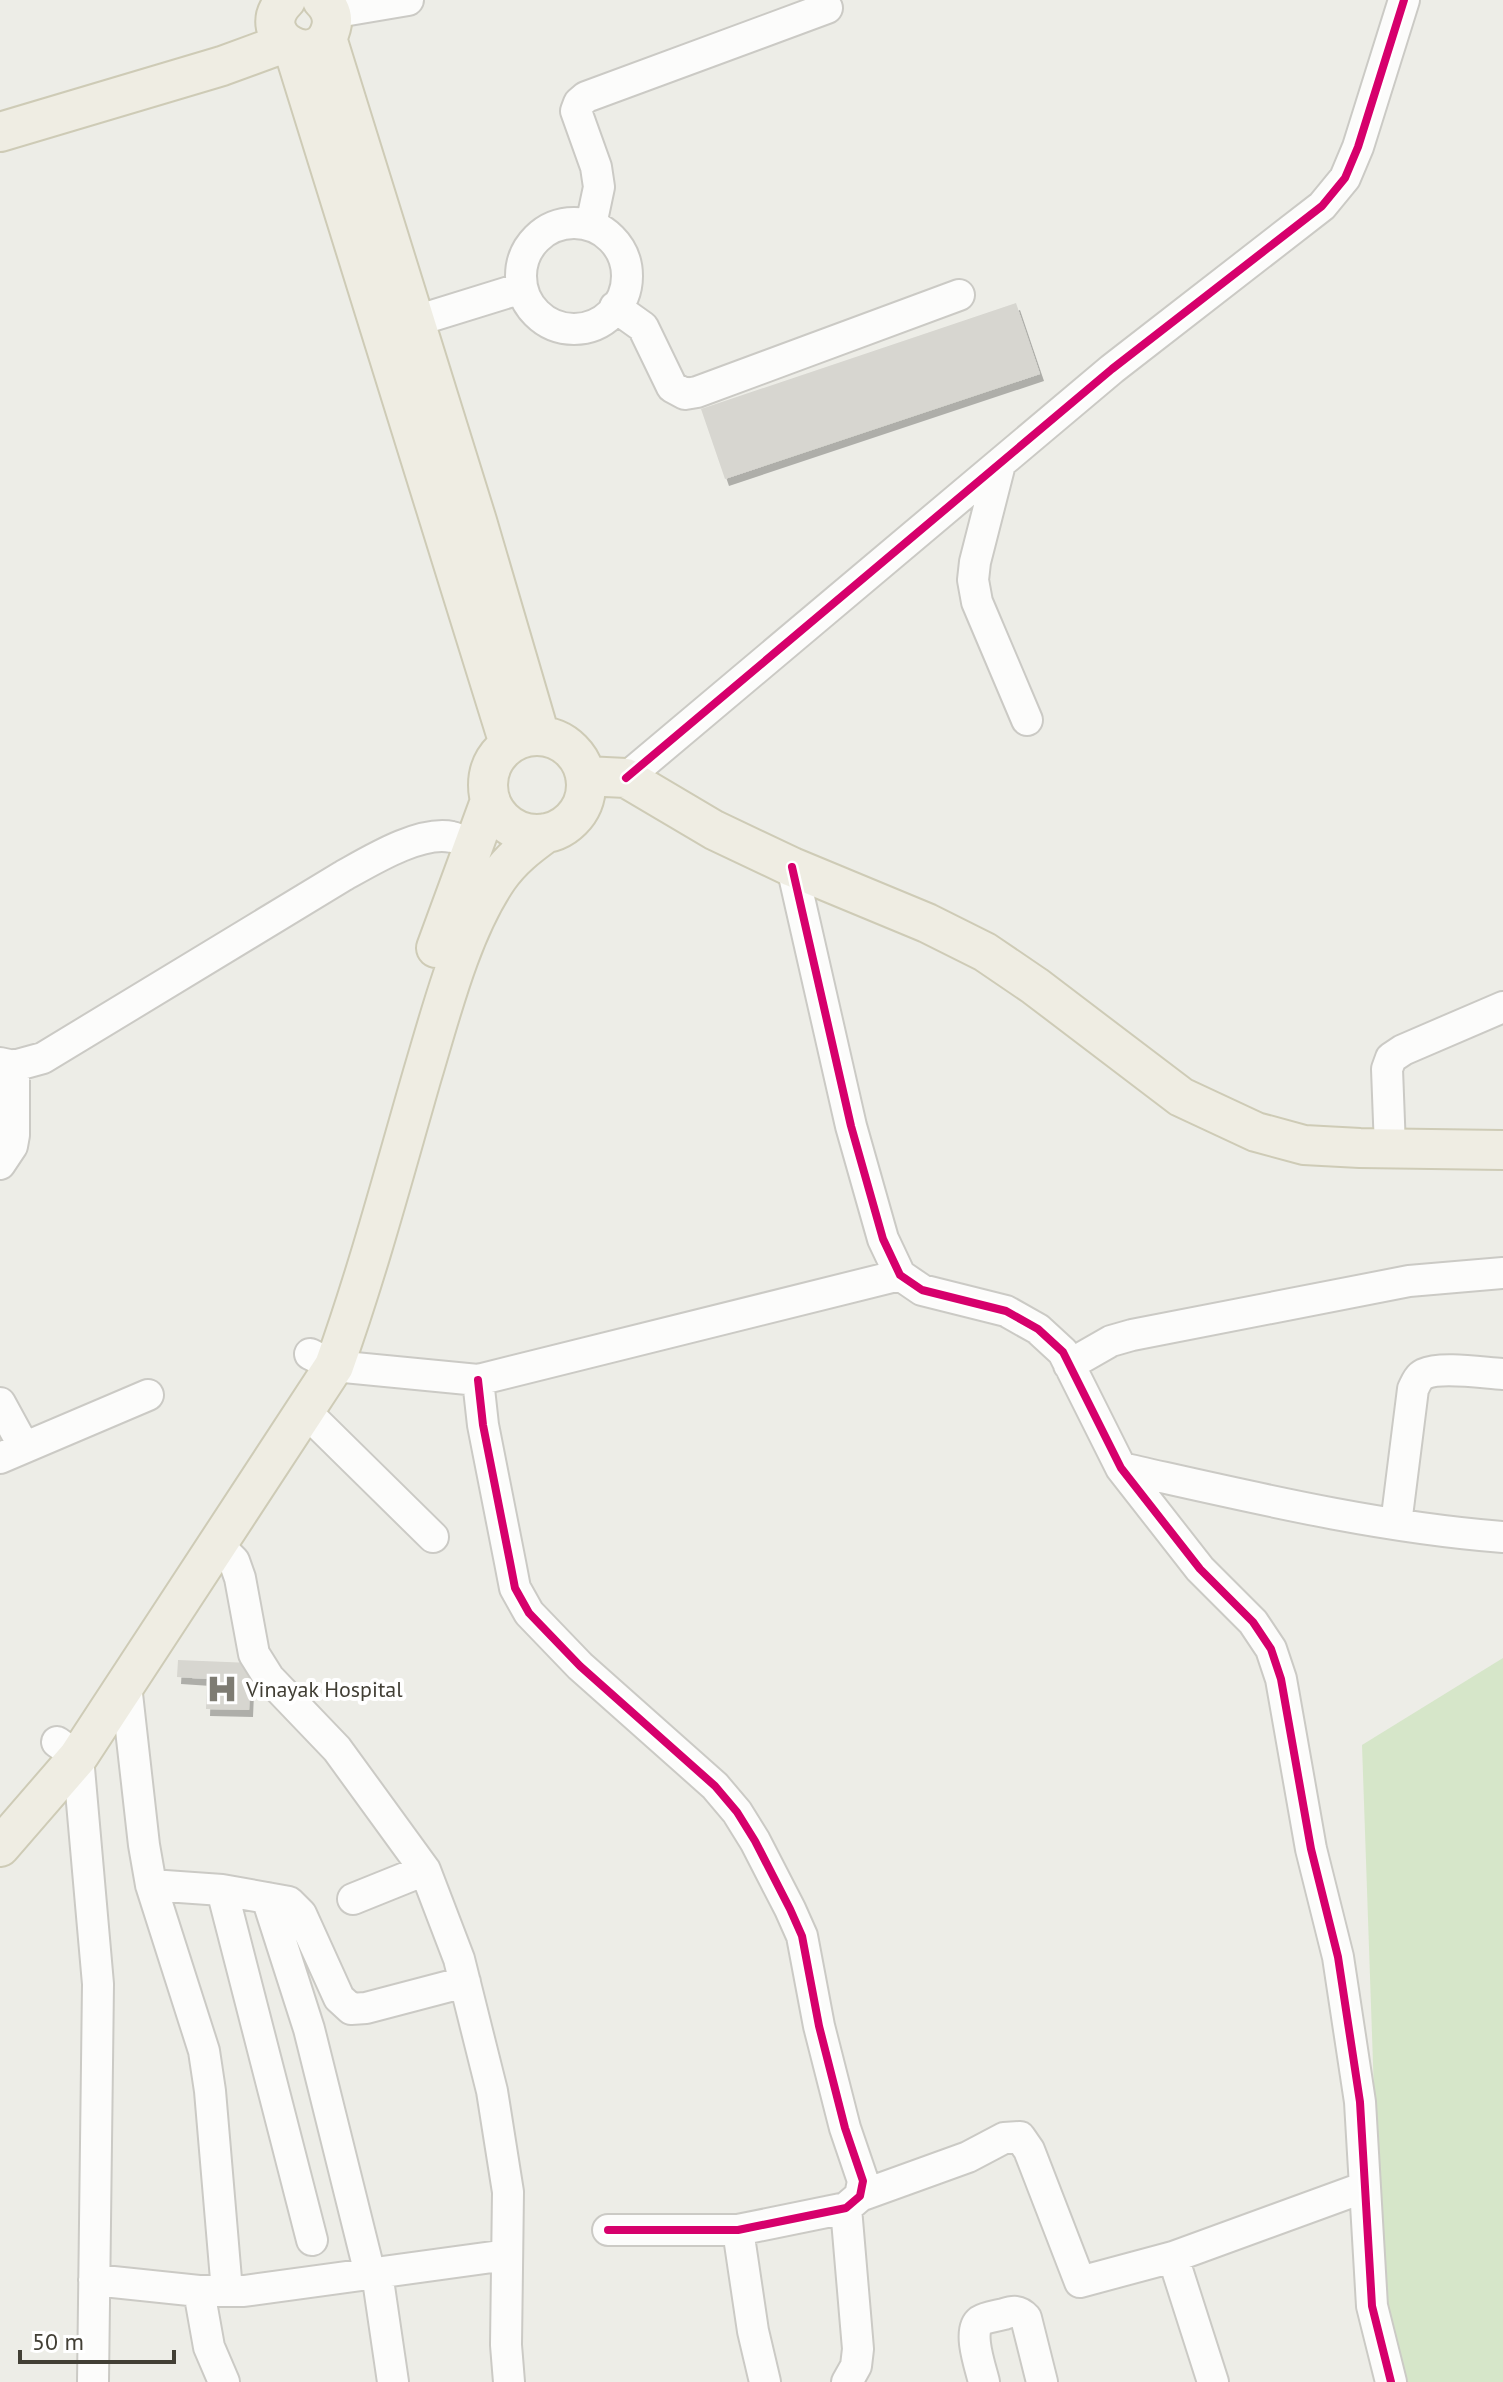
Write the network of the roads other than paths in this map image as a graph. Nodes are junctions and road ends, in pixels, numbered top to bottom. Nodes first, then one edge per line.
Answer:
1 (408, 0) edge
2 (1404, 0) edge
3 (827, 8) dead end
4 (297, 20) edge
5 (0, 109) edge
6 (0, 132) edge
7 (591, 225) junction
8 (522, 288) junction
9 (959, 295) dead end
10 (615, 307) junction
11 (397, 327) junction
12 (1000, 464) junction
13 (1027, 720) dead end
14 (524, 740) junction
15 (585, 776) junction
16 (626, 778) junction
17 (490, 801) junction
18 (546, 833) junction
19 (475, 849) junction
20 (792, 867) junction
21 (1503, 1007) edge
22 (7, 1065) edge
23 (1390, 1148) junction
24 (1503, 1150) edge
25 (0, 1164) edge
26 (1503, 1273) edge
27 (900, 1275) junction
28 (322, 1360) junction
29 (1069, 1365) junction
30 (1503, 1374) edge
31 (478, 1380) junction
32 (148, 1395) dead end
33 (0, 1403) edge
34 (305, 1411) junction
35 (12, 1452) edge
36 (1121, 1468) junction
37 (1396, 1524) junction
38 (433, 1537) dead end
39 (1503, 1537) edge
40 (217, 1549) junction
41 (126, 1685) junction
42 (68, 1749) junction
43 (0, 1807) edge
44 (0, 1847) edge
45 (425, 1870) junction
46 (151, 1885) junction
47 (222, 1890) junction
48 (267, 1898) junction
49 (353, 1899) dead end
50 (465, 1982) junction
51 (1365, 2187) junction
52 (853, 2202) junction
53 (608, 2230) dead end
54 (738, 2230) junction
55 (312, 2240) dead end
56 (507, 2255) junction
57 (1173, 2257) junction
58 (374, 2273) junction
59 (94, 2280) junction
60 (213, 2291) junction
61 (93, 2382) edge
62 (224, 2382) edge
63 (393, 2382) edge
64 (509, 2382) edge
65 (765, 2382) edge
66 (847, 2382) edge
67 (984, 2382) edge
68 (1042, 2382) edge
69 (1213, 2382) edge
70 (1391, 2382) edge

1 - 4 street
2 - 12 street
3 - 7 street
4 - 5 main road
4 - 6 main road
4 - 11 main road
7 - 8 street
7 - 10 street
8 - 10 street
8 - 11 street
9 - 10 street
11 - 14 main road
12 - 13 street
12 - 16 street
14 - 15 main road
14 - 17 main road
15 - 16 main road
15 - 18 main road
16 - 20 main road
17 - 18 main road
17 - 19 main road
18 - 28 main road
19 - 22 street
19 - 28 main road
20 - 23 main road
20 - 27 street
21 - 23 street
22 - 25 street
23 - 24 main road
26 - 29 street
27 - 29 street
27 - 31 street
28 - 31 street
28 - 34 main road
28 - 42 main road
29 - 36 street
30 - 37 street
31 - 52 street
32 - 35 street
33 - 35 street
34 - 38 street
34 - 40 main road
36 - 37 street
36 - 51 street
37 - 39 street
40 - 41 main road
40 - 45 street
41 - 42 main road
41 - 46 street
42 - 43 main road
42 - 44 main road
42 - 59 street
45 - 49 street
45 - 50 street
46 - 47 street
46 - 60 street
47 - 48 street
47 - 55 street
48 - 50 street
48 - 58 street
50 - 56 street
51 - 57 street
51 - 70 street
52 - 54 street
52 - 57 street
52 - 66 street
53 - 54 street
54 - 65 street
56 - 58 street
56 - 64 street
57 - 69 street
58 - 60 street
58 - 63 street
59 - 60 street
59 - 61 street
60 - 62 street
67 - 68 street

